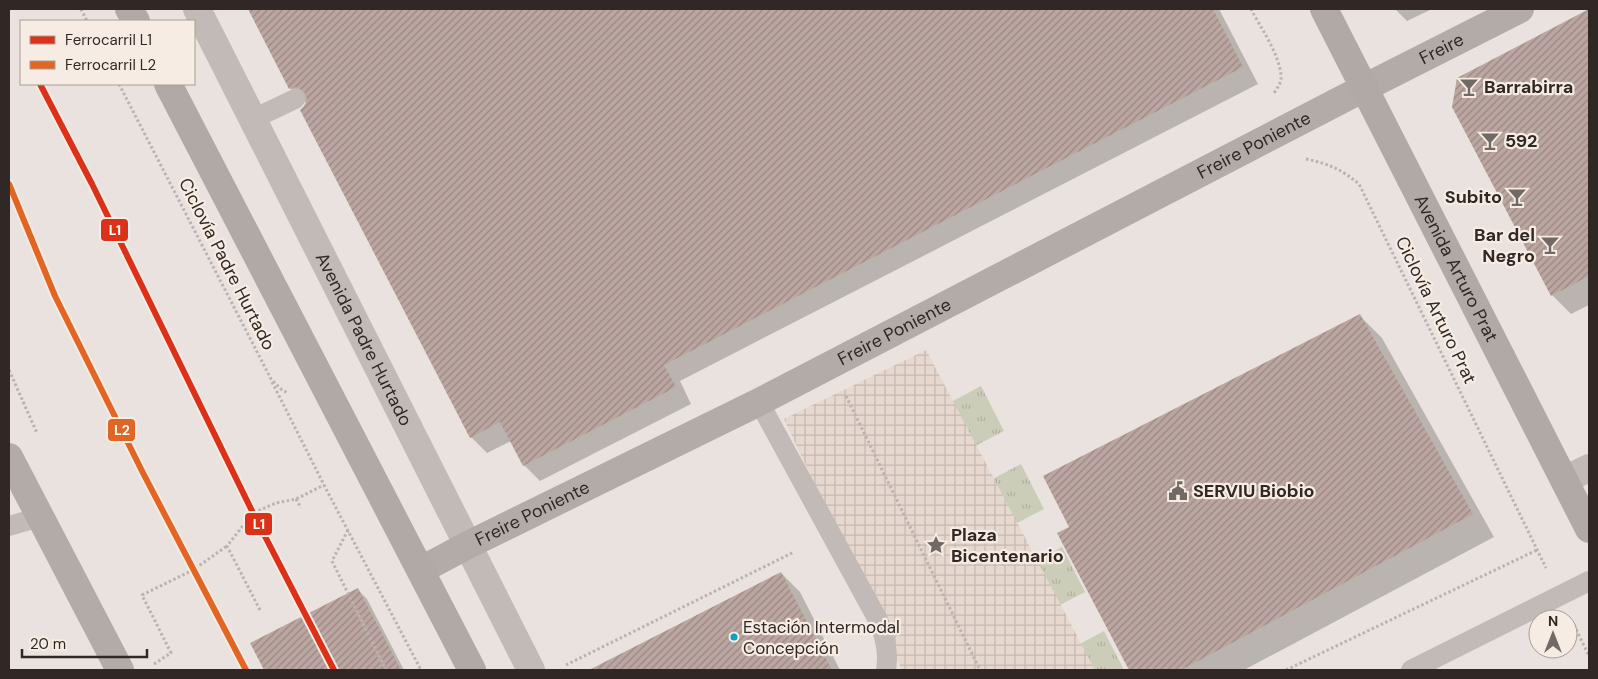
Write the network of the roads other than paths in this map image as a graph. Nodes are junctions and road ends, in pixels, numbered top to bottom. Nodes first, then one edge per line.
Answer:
1 (129, 9) edge
2 (197, 9) edge
3 (1324, 9) edge
4 (1520, 9) edge
5 (135, 20) edge
6 (169, 85) edge
7 (1364, 88) junction
8 (295, 99) dead end
9 (253, 119) junction
10 (759, 402) junction
11 (9, 457) edge
12 (1589, 468) edge
13 (1564, 480) junction
14 (40, 517) junction
15 (9, 526) edge
16 (1589, 529) edge
17 (468, 545) junction
18 (421, 570) junction
19 (1589, 581) edge
20 (120, 670) edge
21 (472, 670) edge
22 (531, 670) edge
23 (886, 670) edge
24 (1411, 670) edge

1 - 5 main road
2 - 9 street, Avenida Padre Hurtado
3 - 7 main road, Avenida Arturo Prat
4 - 7 main road, Freire
6 - 18 main road
7 - 10 main road, Freire Poniente
7 - 13 main road, Avenida Arturo Prat
8 - 9 lane
9 - 17 street, Avenida Padre Hurtado
10 - 17 main road, Freire Poniente
10 - 23 lane
11 - 14 main road
12 - 13 street
13 - 16 main road, Avenida Arturo Prat
14 - 15 lane
14 - 20 main road
17 - 18 main road, Freire Poniente
17 - 22 street, Avenida Padre Hurtado
18 - 21 main road
19 - 24 lane

